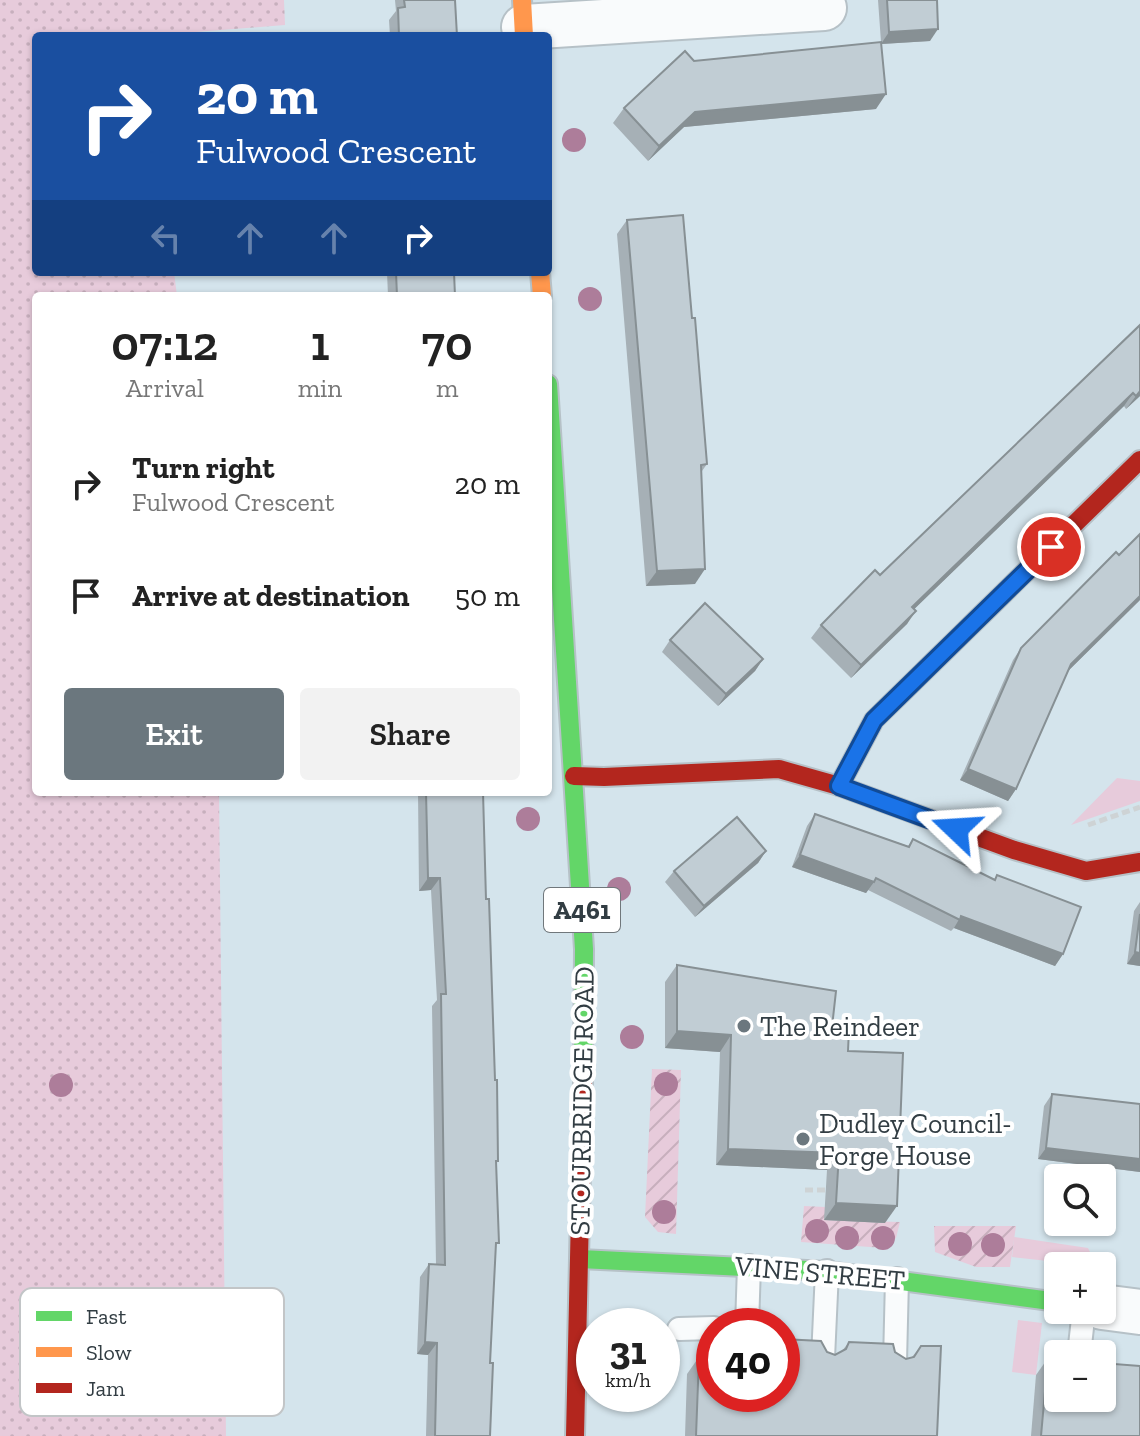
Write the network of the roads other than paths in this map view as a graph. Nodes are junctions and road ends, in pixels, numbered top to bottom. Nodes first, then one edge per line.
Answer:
1 (824, 8) dead end
2 (523, 21) edge
3 (552, 444) edge
4 (1140, 460) edge
5 (574, 776) junction
6 (839, 786) junction
7 (1140, 862) edge
8 (580, 1259) junction
9 (749, 1266) junction
10 (827, 1271) junction
11 (897, 1279) junction
12 (1044, 1300) edge
13 (748, 1308) edge
14 (1116, 1309) edge
15 (1140, 1312) edge
16 (823, 1358) edge
17 (895, 1362) edge
18 (575, 1436) edge

1 - 2 street
3 - 5 street, STOURBRIDGE ROAD / A461
4 - 6 street
5 - 6 street
5 - 8 street, STOURBRIDGE ROAD / A461
6 - 7 street
8 - 9 street, VINE STREET
8 - 18 street, STOURBRIDGE ROAD / A461
9 - 10 street, VINE STREET
9 - 13 lane
10 - 11 street, VINE STREET
10 - 16 lane
11 - 12 street, VINE STREET
11 - 17 lane
14 - 15 street

